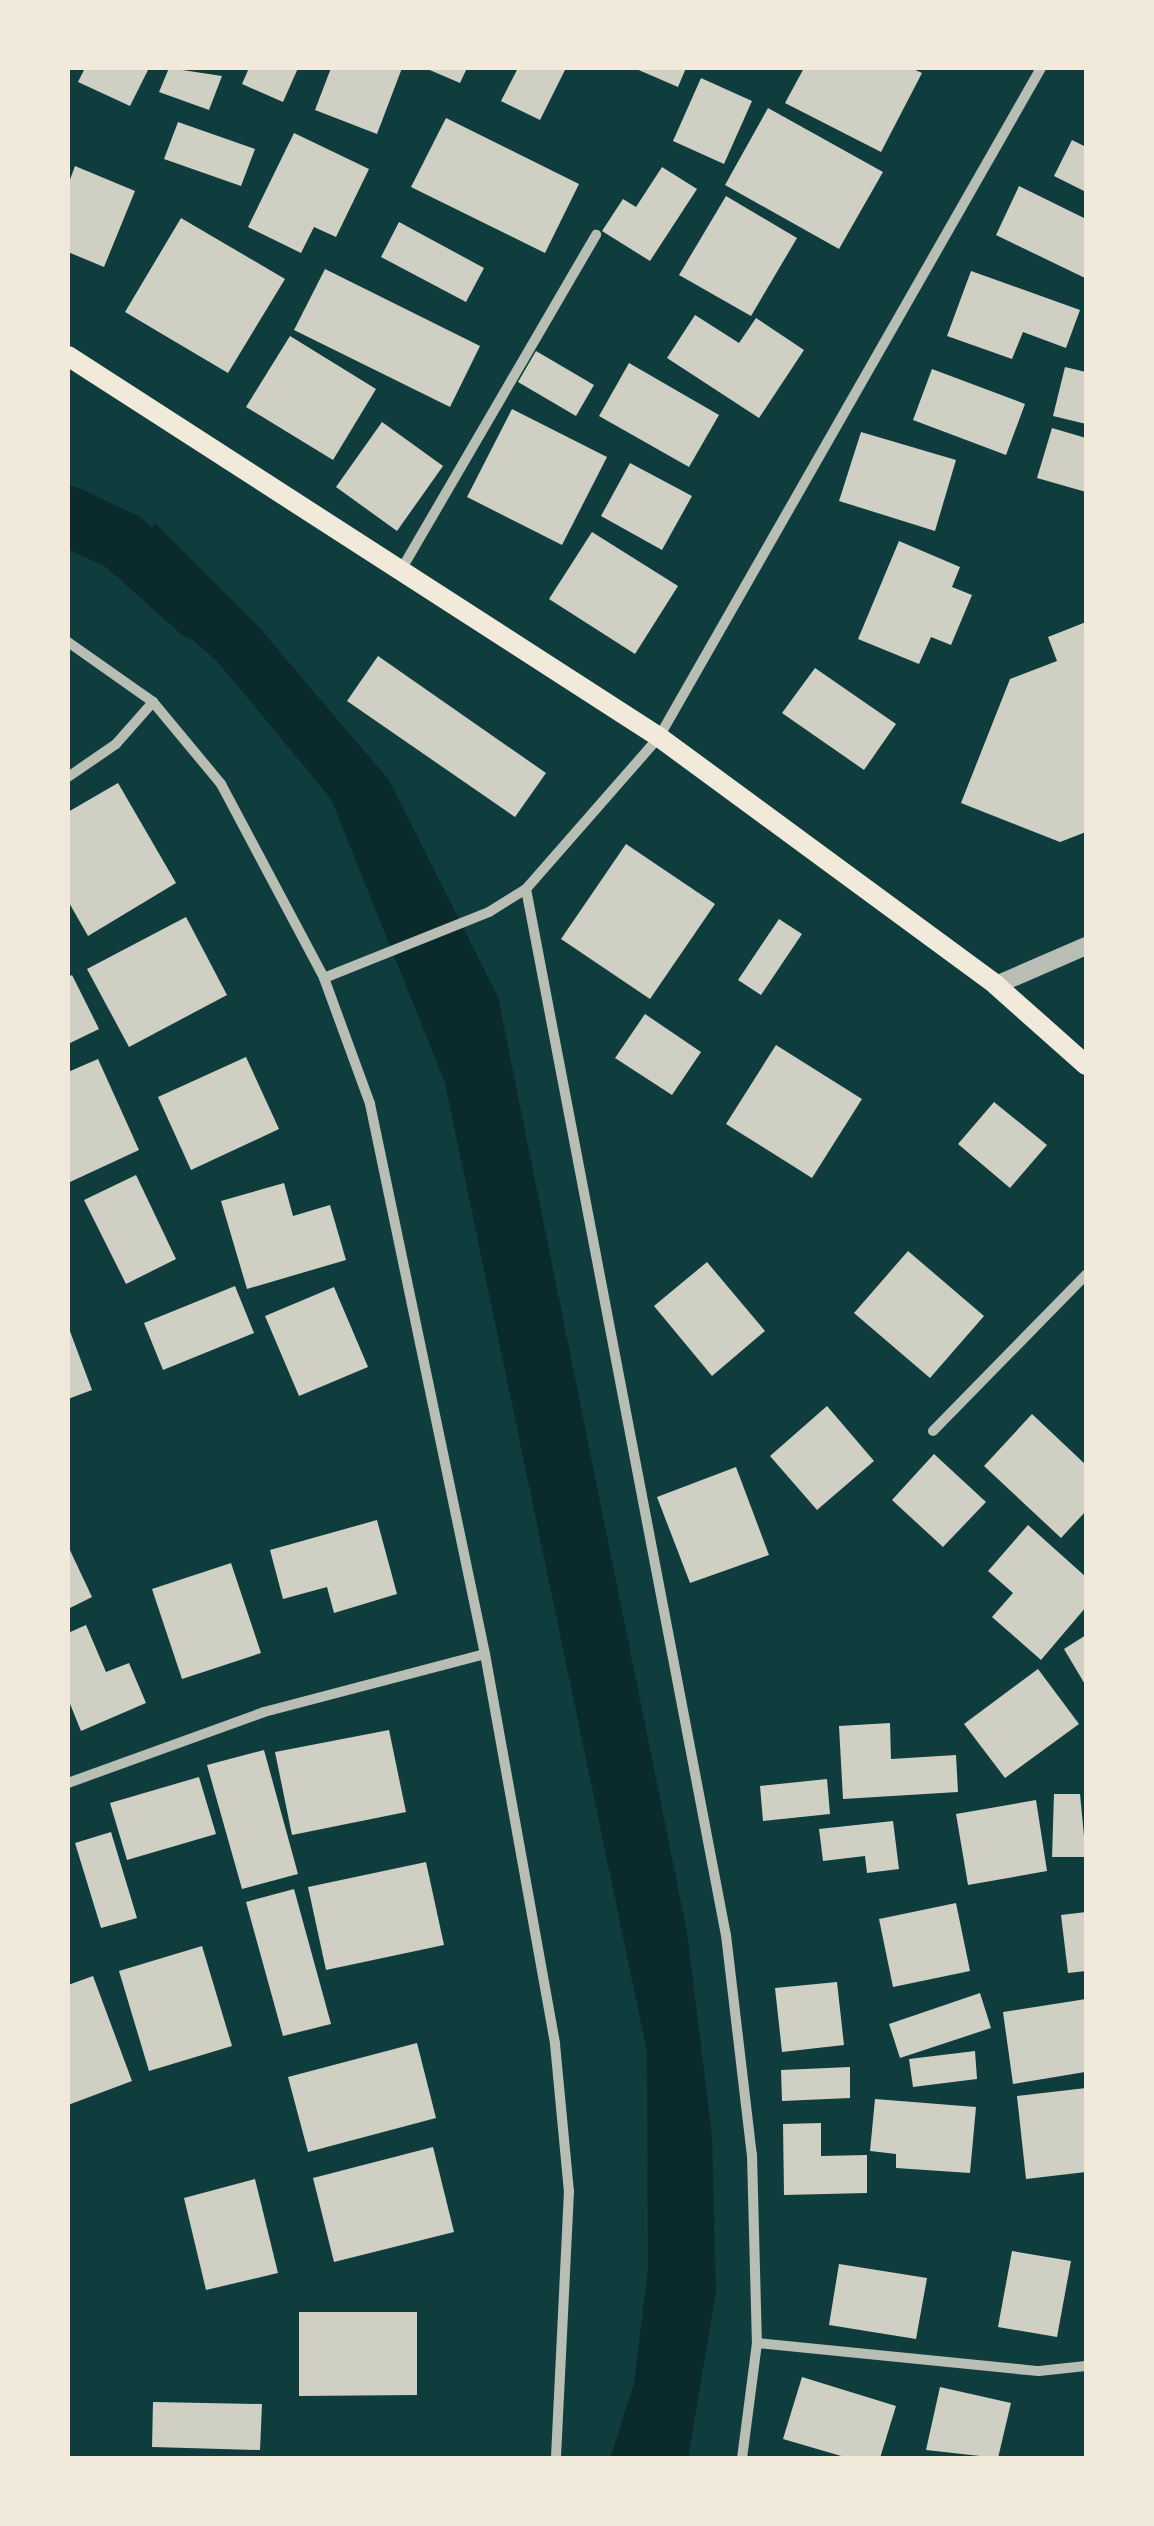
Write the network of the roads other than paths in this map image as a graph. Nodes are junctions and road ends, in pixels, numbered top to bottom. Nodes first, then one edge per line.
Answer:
1 (1041, 68) edge
2 (596, 235) dead end
3 (68, 356) edge
4 (402, 570) junction
5 (68, 642) edge
6 (153, 702) junction
7 (659, 737) junction
8 (68, 777) edge
9 (526, 888) junction
10 (1086, 946) edge
11 (324, 978) junction
12 (996, 985) junction
13 (1086, 1065) edge
14 (1086, 1274) edge
15 (933, 1431) dead end
16 (485, 1654) junction
17 (68, 1783) edge
18 (757, 2344) junction
19 (1086, 2366) edge
20 (556, 2458) edge
21 (742, 2458) edge

1 - 7 street
2 - 4 street
3 - 4 main road
4 - 7 main road
5 - 6 street
6 - 8 street
6 - 11 street
7 - 9 street
7 - 12 main road
9 - 11 street
9 - 18 street
10 - 12 street
11 - 16 street
12 - 13 main road
14 - 15 street
16 - 17 street
16 - 20 street
18 - 19 street
18 - 21 street

